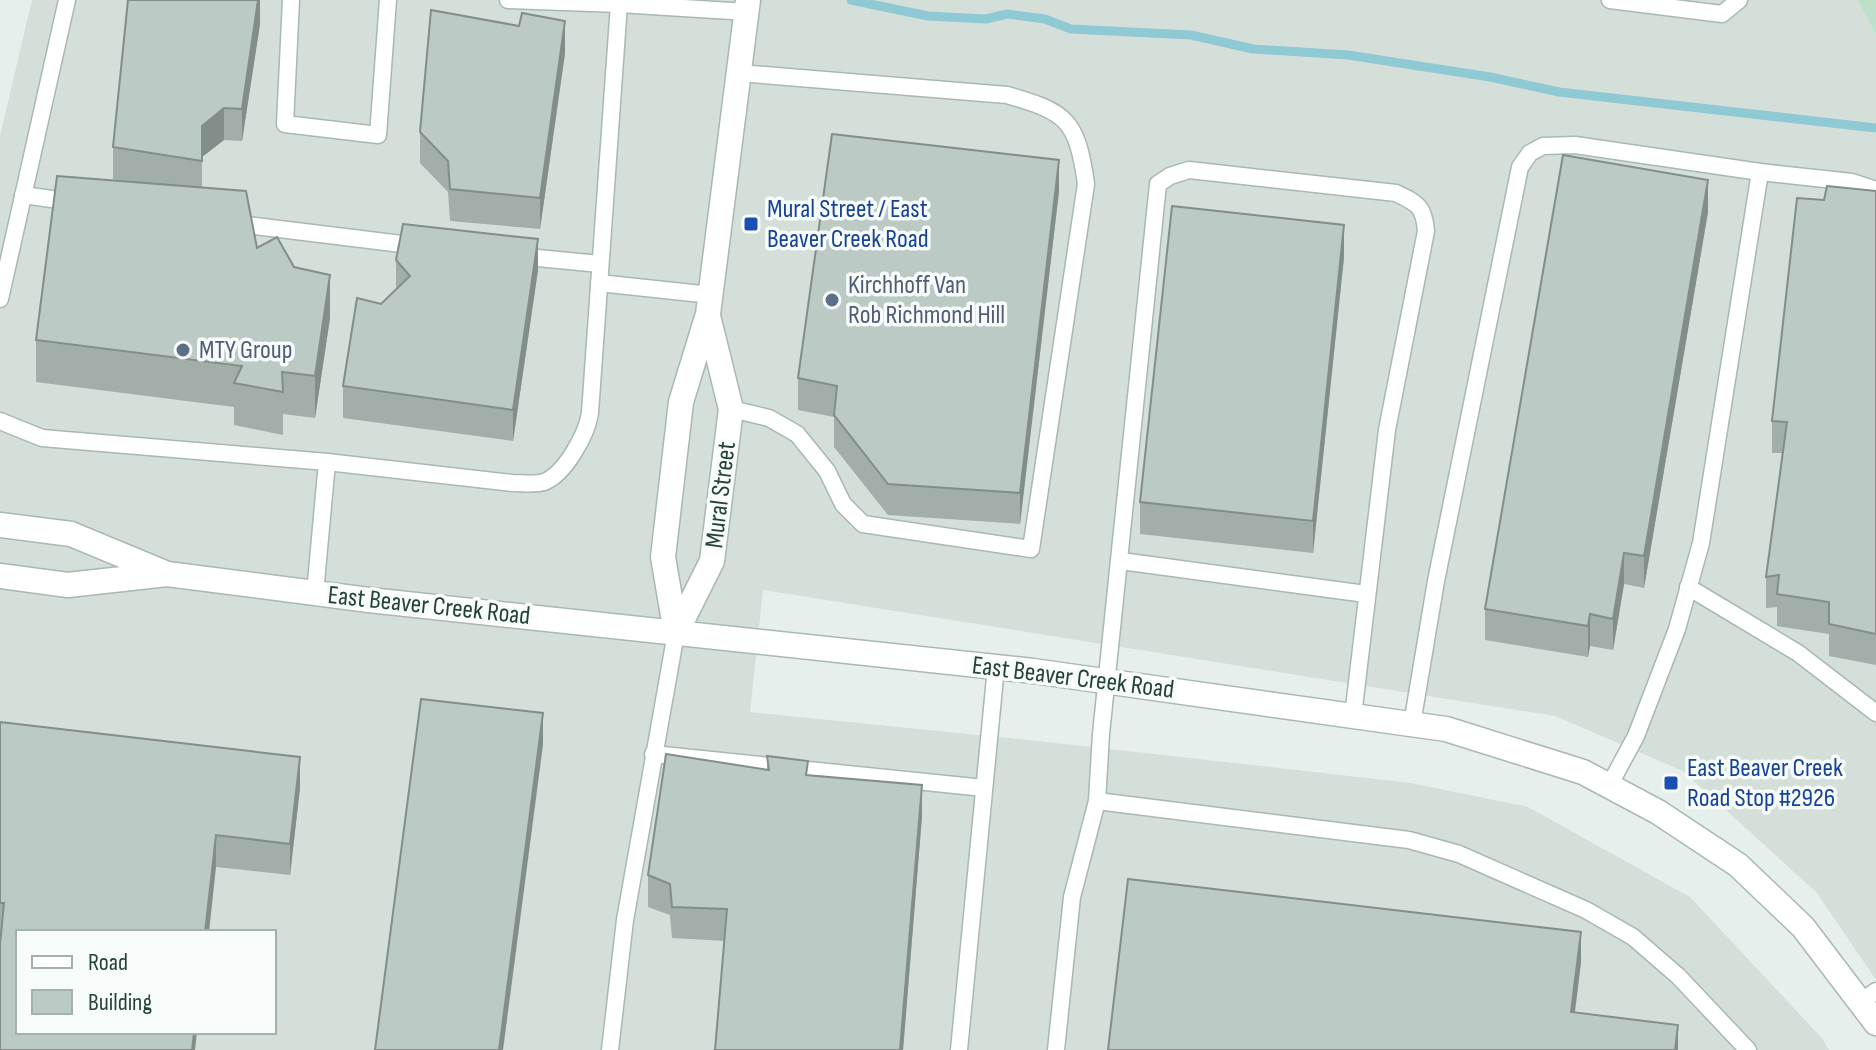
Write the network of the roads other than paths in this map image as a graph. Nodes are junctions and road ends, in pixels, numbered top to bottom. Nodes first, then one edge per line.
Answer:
1 (67, 0) edge
2 (291, 0) edge
3 (388, 0) edge
4 (508, 0) edge
5 (1610, 0) edge
6 (1739, 0) edge
7 (619, 4) junction
8 (747, 6) edge
9 (739, 73) junction
10 (1760, 172) junction
11 (1876, 190) edge
12 (23, 195) junction
13 (85, 204) edge
14 (207, 220) edge
15 (434, 248) edge
16 (495, 254) edge
17 (600, 264) junction
18 (599, 283) junction
19 (0, 299) edge
20 (709, 305) junction
21 (731, 409) junction
22 (0, 421) edge
23 (327, 462) junction
24 (0, 525) edge
25 (1121, 561) junction
26 (167, 574) junction
27 (0, 576) edge
28 (1688, 587) junction
29 (315, 593) junction
30 (1366, 594) junction
31 (676, 633) junction
32 (996, 667) junction
33 (1109, 681) junction
34 (1876, 713) edge
35 (1353, 716) junction
36 (1412, 724) junction
37 (653, 754) junction
38 (1609, 786) junction
39 (984, 788) junction
40 (1097, 801) junction
41 (1869, 996) edge
42 (1876, 1023) edge
43 (610, 1050) edge
44 (959, 1050) edge
45 (1056, 1050) edge
46 (1748, 1050) edge

1 - 12 lane
2 - 3 lane
4 - 7 lane
5 - 6 lane
7 - 8 lane
7 - 17 lane
8 - 9 street, Mural Street
9 - 20 street, Mural Street
9 - 21 lane
10 - 11 lane
10 - 28 lane
10 - 36 lane
12 - 13 lane
12 - 19 lane
14 - 15 lane
16 - 17 lane
17 - 18 lane
18 - 20 lane
18 - 23 lane
20 - 21 street, Mural Street
20 - 31 street, Mural Street
21 - 31 street, Mural Street
22 - 23 lane
23 - 29 lane
24 - 26 street, East Beaver Creek Road
25 - 30 lane
25 - 30 lane
25 - 33 lane
26 - 27 street, East Beaver Creek Road
26 - 29 street, East Beaver Creek Road
28 - 34 lane
28 - 38 lane
29 - 31 street, East Beaver Creek Road
30 - 35 lane
31 - 32 street, East Beaver Creek Road
31 - 37 lane
32 - 33 street, East Beaver Creek Road
32 - 39 lane
33 - 35 street, East Beaver Creek Road
33 - 40 lane
35 - 36 street, East Beaver Creek Road
36 - 38 street, East Beaver Creek Road
37 - 39 lane
37 - 43 lane
38 - 41 street, East Beaver Creek Road
39 - 44 lane
40 - 45 lane
40 - 46 lane
41 - 42 street, East Beaver Creek Road

